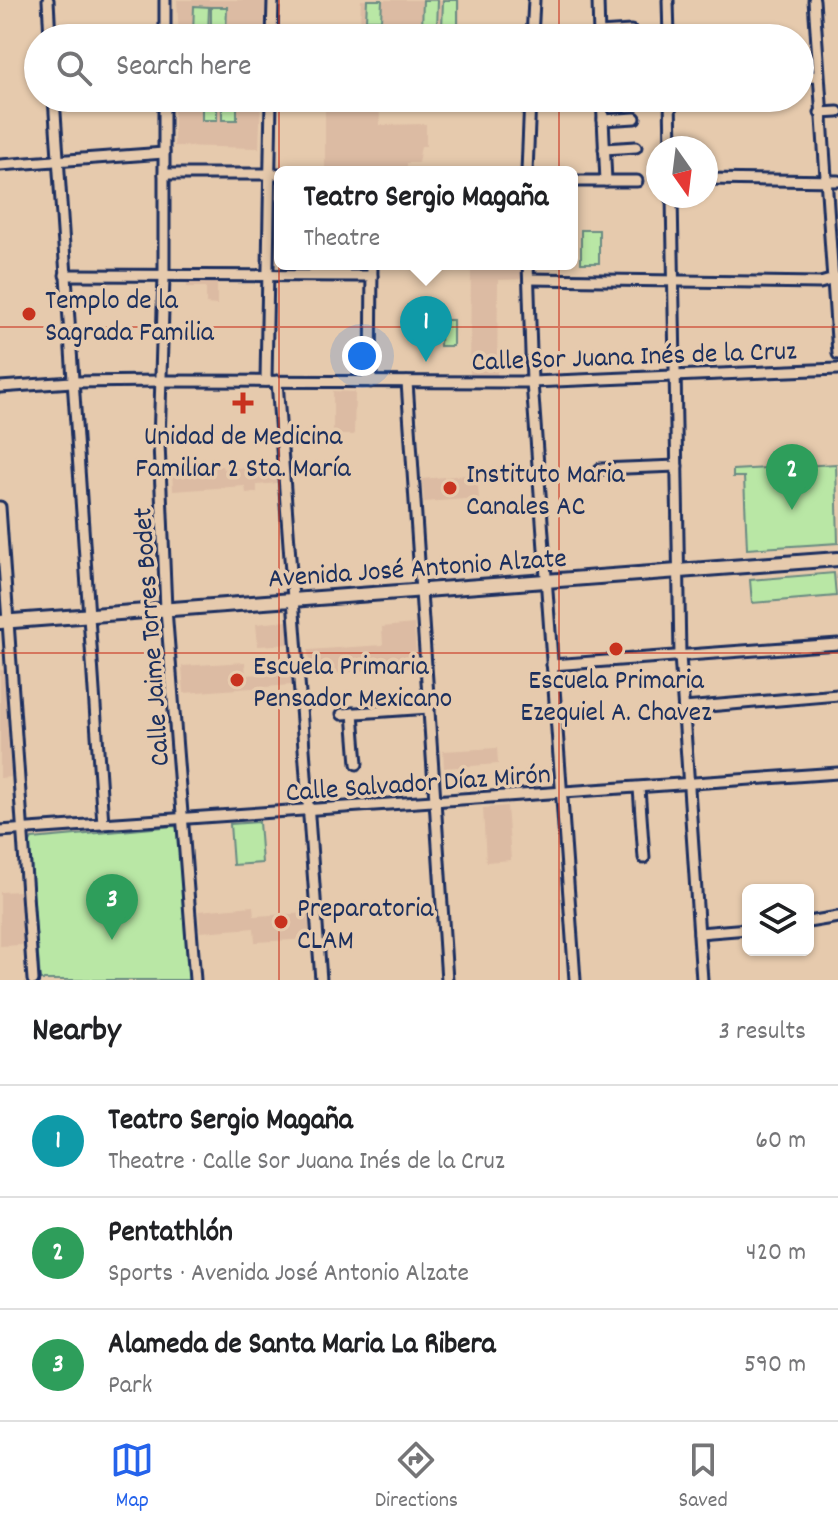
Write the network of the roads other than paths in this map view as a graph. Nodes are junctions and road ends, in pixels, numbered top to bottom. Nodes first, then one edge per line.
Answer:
1 (48, 0) edge
2 (165, 0) edge
3 (273, 0) edge
4 (534, 0) edge
5 (598, 0) edge
6 (668, 0) edge
7 (814, 0) edge
8 (49, 24) edge
9 (165, 24) edge
10 (272, 24) edge
11 (533, 24) edge
12 (599, 24) edge
13 (669, 24) edge
14 (814, 76) edge
15 (818, 76) junction
16 (55, 112) edge
17 (164, 112) edge
18 (272, 112) edge
19 (529, 112) edge
20 (603, 112) edge
21 (670, 112) edge
22 (838, 112) edge
23 (820, 113) junction
24 (635, 118) dead end
25 (603, 120) junction
26 (671, 136) edge
27 (636, 147) dead end
28 (604, 149) junction
29 (164, 153) junction
30 (57, 161) junction
31 (0, 165) edge
32 (275, 166) edge
33 (527, 166) edge
34 (164, 174) junction
35 (274, 174) edge
36 (718, 179) edge
37 (825, 180) junction
38 (578, 181) edge
39 (606, 181) junction
40 (637, 181) dead end
41 (838, 181) edge
42 (274, 187) edge
43 (672, 208) edge
44 (833, 228) edge
45 (372, 270) edge
46 (528, 270) edge
47 (65, 275) junction
48 (267, 275) junction
49 (164, 276) junction
50 (372, 276) junction
51 (529, 279) junction
52 (835, 279) edge
53 (674, 280) junction
54 (837, 320) edge
55 (838, 354) edge
56 (838, 369) edge
57 (675, 375) junction
58 (161, 381) junction
59 (272, 381) junction
60 (72, 382) junction
61 (371, 382) junction
62 (407, 382) junction
63 (532, 382) junction
64 (0, 387) edge
65 (677, 466) junction
66 (600, 469) dead end
67 (0, 507) edge
68 (838, 559) edge
69 (680, 571) junction
70 (547, 581) junction
71 (420, 591) junction
72 (294, 599) junction
73 (166, 609) junction
74 (88, 615) junction
75 (4, 621) edge
76 (838, 644) edge
77 (680, 655) junction
78 (552, 665) junction
79 (838, 695) edge
80 (429, 708) junction
81 (684, 708) junction
82 (357, 764) dead end
83 (838, 773) edge
84 (689, 783) junction
85 (639, 788) junction
86 (561, 793) junction
87 (435, 802) junction
88 (308, 811) junction
89 (185, 819) junction
90 (103, 824) junction
91 (23, 829) junction
92 (0, 831) edge
93 (644, 858) dead end
94 (838, 917) edge
95 (814, 921) edge
96 (742, 929) edge
97 (699, 933) junction
98 (33, 980) edge
99 (195, 980) edge
100 (321, 980) edge
101 (447, 980) edge
102 (575, 980) edge
103 (702, 980) edge

1 - 8 street
2 - 9 street
3 - 10 street
4 - 11 street
5 - 12 street
6 - 13 street
7 - 15 street
14 - 15 street
15 - 23 street
16 - 30 street
17 - 29 street, Calle Jaime Torres Bodet
18 - 32 street
19 - 33 street
20 - 25 street
21 - 26 street
22 - 23 street
23 - 37 street
24 - 25 street
25 - 28 street
27 - 28 street
28 - 39 street
29 - 30 street
29 - 34 street, Calle Jaime Torres Bodet
30 - 31 street
30 - 47 street
34 - 35 street
34 - 49 street, Calle Jaime Torres Bodet
36 - 37 street
37 - 41 street
37 - 44 street
38 - 39 street
39 - 40 street
42 - 48 street
43 - 53 street
44 - 52 street
45 - 50 street
46 - 51 street
47 - 49 street
47 - 60 street
48 - 49 street
48 - 50 street
48 - 59 street
49 - 58 street, Calle Jaime Torres Bodet
50 - 61 street
51 - 53 street
51 - 63 street
52 - 53 street
52 - 54 street
53 - 57 street
54 - 55 street
56 - 57 street, Calle Sor Juana Inés de la Cruz
57 - 63 street, Calle Sor Juana Inés de la Cruz
57 - 65 street
58 - 59 street, Calle Sor Juana Inés de la Cruz
58 - 60 street, Calle Sor Juana Inés de la Cruz
58 - 73 street, Calle Jaime Torres Bodet
59 - 61 street, Calle Sor Juana Inés de la Cruz
59 - 72 street
60 - 64 street, Calle Sor Juana Inés de la Cruz
60 - 74 street
61 - 62 street, Calle Sor Juana Inés de la Cruz
62 - 63 street, Calle Sor Juana Inés de la Cruz
62 - 71 street
63 - 70 street
65 - 66 street
65 - 69 street
67 - 75 street
68 - 69 main road, Avenida José Antonio Alzate
69 - 70 main road, Avenida José Antonio Alzate
69 - 77 street
70 - 71 main road, Avenida José Antonio Alzate
70 - 78 street
71 - 72 main road, Avenida José Antonio Alzate
71 - 80 street
72 - 73 main road, Avenida José Antonio Alzate
72 - 88 street
73 - 74 main road, Avenida José Antonio Alzate
73 - 89 street, Calle Jaime Torres Bodet
74 - 75 main road, Avenida José Antonio Alzate
74 - 90 street
75 - 91 street
76 - 77 street
77 - 78 street
77 - 81 street
78 - 86 street
79 - 81 street
80 - 82 street
80 - 87 street
81 - 84 street
83 - 84 street, Calle Salvador Díaz Mirón
84 - 85 street, Calle Salvador Díaz Mirón
84 - 97 street
85 - 86 street, Calle Salvador Díaz Mirón
85 - 93 street
86 - 87 street, Calle Salvador Díaz Mirón
86 - 102 street
87 - 88 street, Calle Salvador Díaz Mirón
87 - 101 street
88 - 89 street, Calle Salvador Díaz Mirón
88 - 100 street
89 - 90 street, Calle Salvador Díaz Mirón
89 - 99 street, Calle Jaime Torres Bodet
90 - 91 street, Calle Salvador Díaz Mirón
91 - 92 street, Calle Salvador Díaz Mirón
91 - 98 street
94 - 95 street
96 - 97 street
97 - 103 street

